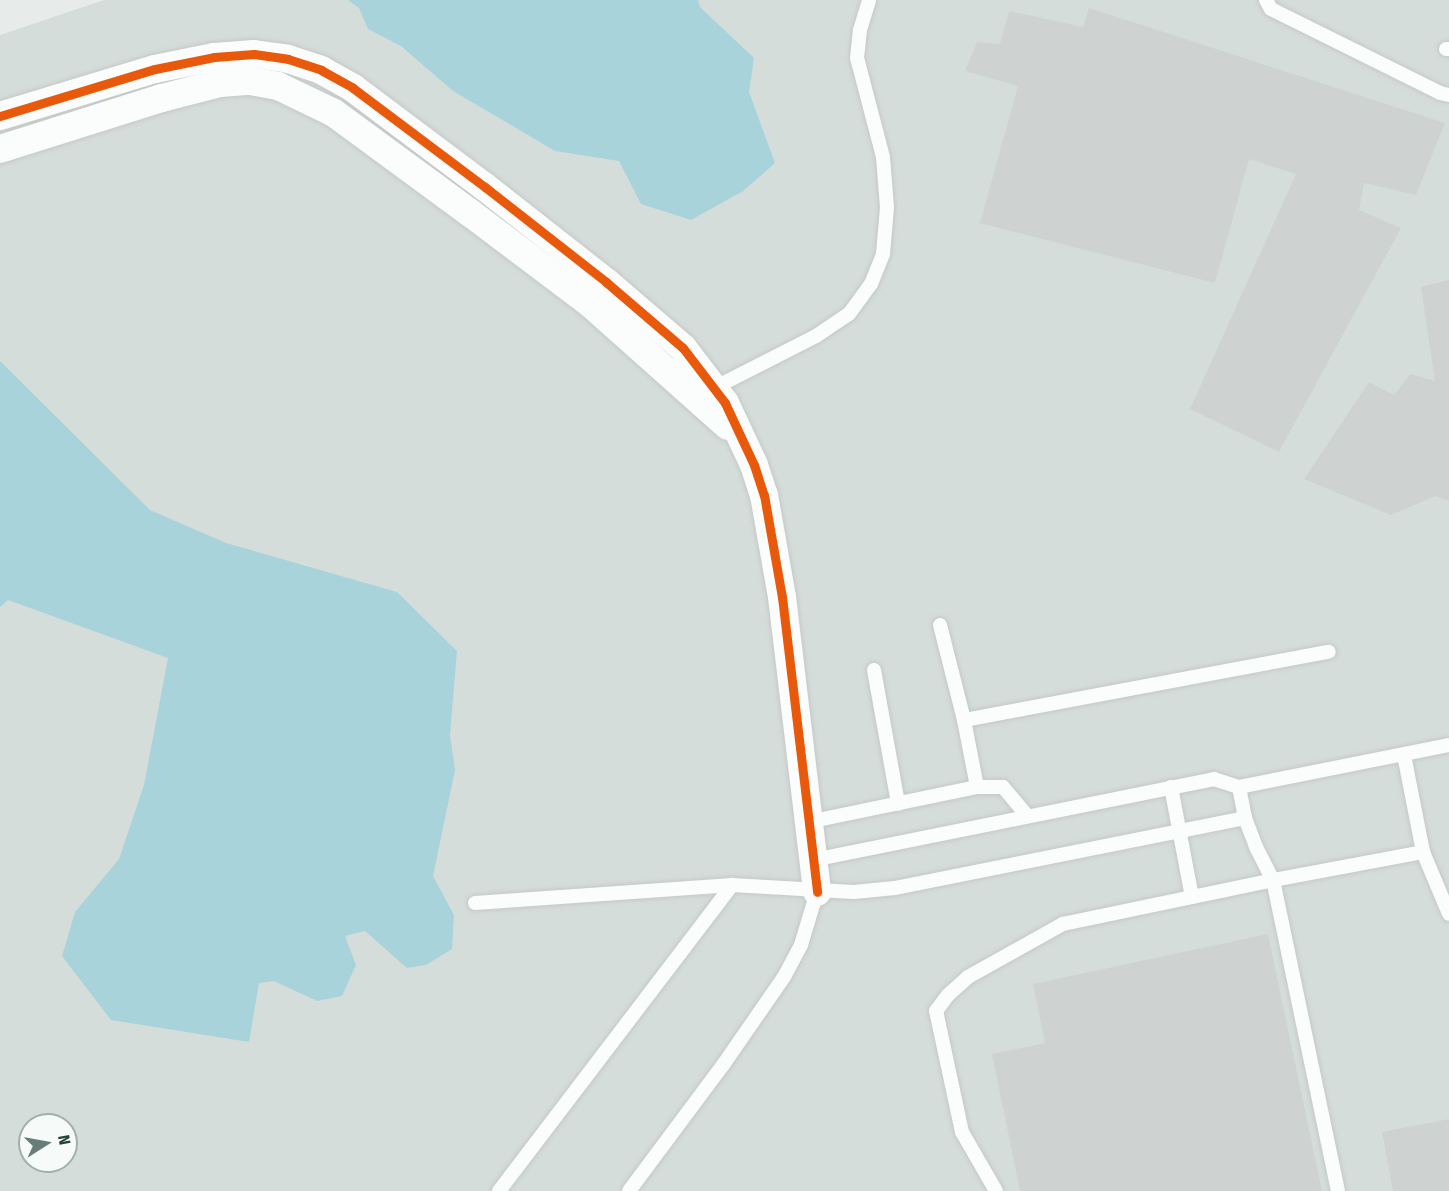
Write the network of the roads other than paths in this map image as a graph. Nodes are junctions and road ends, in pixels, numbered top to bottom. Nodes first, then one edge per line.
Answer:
1 (869, 0) edge
2 (1266, 0) edge
3 (252, 67) junction
4 (1449, 94) edge
5 (0, 116) edge
6 (0, 149) edge
7 (705, 393) junction
8 (940, 625) dead end
9 (1329, 652) dead end
10 (874, 670) dead end
11 (964, 720) junction
12 (1449, 745) edge
13 (1404, 755) junction
14 (977, 787) junction
15 (1239, 787) junction
16 (1171, 788) junction
17 (898, 804) junction
18 (1026, 816) junction
19 (1245, 818) junction
20 (808, 822) junction
21 (1179, 831) junction
22 (1423, 852) junction
23 (813, 860) junction
24 (1273, 880) junction
25 (732, 885) junction
26 (816, 892) junction
27 (1192, 897) junction
28 (475, 903) dead end
29 (1449, 914) edge
30 (499, 1191) edge
31 (629, 1191) edge
32 (996, 1191) edge
33 (1338, 1191) edge

1 - 7 lane
2 - 4 lane
3 - 5 street
3 - 6 street
3 - 7 street
7 - 20 street
8 - 11 lane
9 - 11 lane
10 - 17 lane
11 - 14 lane
12 - 13 lane
13 - 15 lane
13 - 22 lane
14 - 17 lane
14 - 18 lane
15 - 16 lane
15 - 19 lane
16 - 18 lane
16 - 21 lane
17 - 20 lane
18 - 23 lane
19 - 21 lane
19 - 24 lane
20 - 23 street
21 - 26 lane
21 - 27 lane
22 - 24 lane
22 - 29 lane
23 - 26 street
24 - 27 lane
24 - 33 lane
25 - 26 lane
25 - 28 lane
25 - 30 lane
26 - 31 lane
27 - 32 lane

